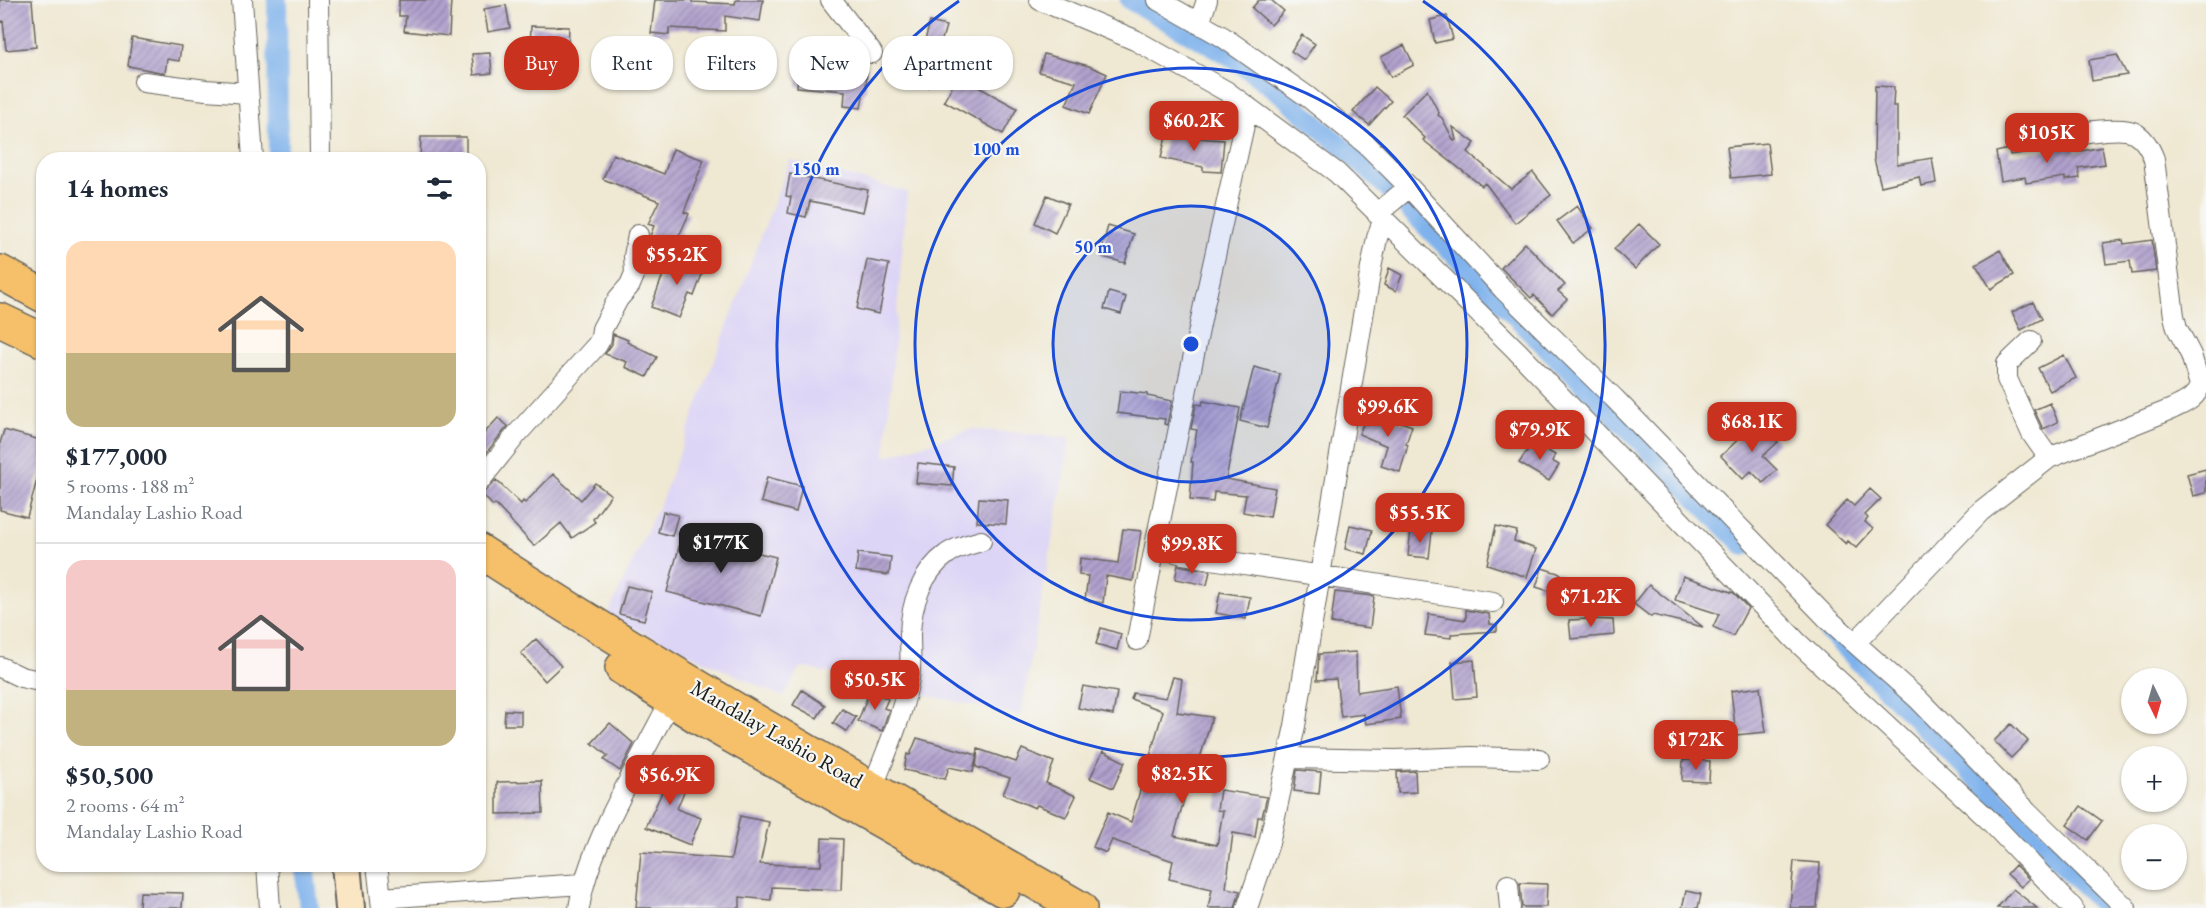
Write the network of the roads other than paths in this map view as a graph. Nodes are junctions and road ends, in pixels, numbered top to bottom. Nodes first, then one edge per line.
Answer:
1 (242, 0) edge
2 (831, 0) edge
3 (1040, 0) edge
4 (1207, 0) edge
5 (1161, 1) edge
6 (322, 3) edge
7 (1199, 24) junction
8 (872, 53) dead end
9 (144, 82) dead end
10 (248, 93) junction
11 (1248, 107) junction
12 (2033, 141) dead end
13 (252, 152) edge
14 (320, 152) edge
15 (1406, 189) junction
16 (1381, 214) junction
17 (638, 235) dead end
18 (0, 272) edge
19 (36, 292) edge
20 (0, 320) edge
21 (36, 337) edge
22 (2031, 341) dead end
23 (2199, 352) edge
24 (2049, 458) junction
25 (486, 473) edge
26 (1157, 536) junction
27 (981, 541) dead end
28 (486, 555) edge
29 (1320, 577) junction
30 (486, 583) edge
31 (1493, 602) dead end
32 (1137, 640) dead end
33 (1855, 643) junction
34 (0, 667) edge
35 (36, 680) edge
36 (671, 700) junction
37 (1289, 758) junction
38 (1539, 759) dead end
39 (872, 789) junction
40 (268, 872) edge
41 (347, 872) edge
42 (378, 872) edge
43 (582, 884) junction
44 (1508, 885) dead end
45 (381, 903) edge
46 (270, 908) edge
47 (350, 908) edge
48 (579, 908) edge
49 (1035, 908) edge
50 (1080, 908) edge
51 (1247, 908) edge
52 (1510, 908) edge
53 (2073, 908) edge
54 (2126, 908) edge

1 - 10 street
2 - 8 street
3 - 11 street
4 - 7 street
5 - 7 street
6 - 14 street
7 - 15 street
9 - 10 street
10 - 13 street
11 - 16 street
11 - 26 street
12 - 23 street
15 - 16 street
15 - 33 street
16 - 29 street
16 - 53 street
17 - 25 street
18 - 19 highway
20 - 21 highway
22 - 24 street
23 - 24 street
24 - 33 street
26 - 29 street
26 - 32 street
27 - 39 street
28 - 39 highway, Mandalay Lashio Road
29 - 31 street
29 - 37 street
30 - 36 highway, Mandalay Lashio Road
33 - 54 street
34 - 35 street
36 - 43 street
36 - 49 highway, Mandalay Lashio Road
37 - 38 street
37 - 51 street
39 - 50 highway, Mandalay Lashio Road
40 - 46 street
41 - 47 street
42 - 45 street
43 - 45 street
43 - 48 street
44 - 52 street

